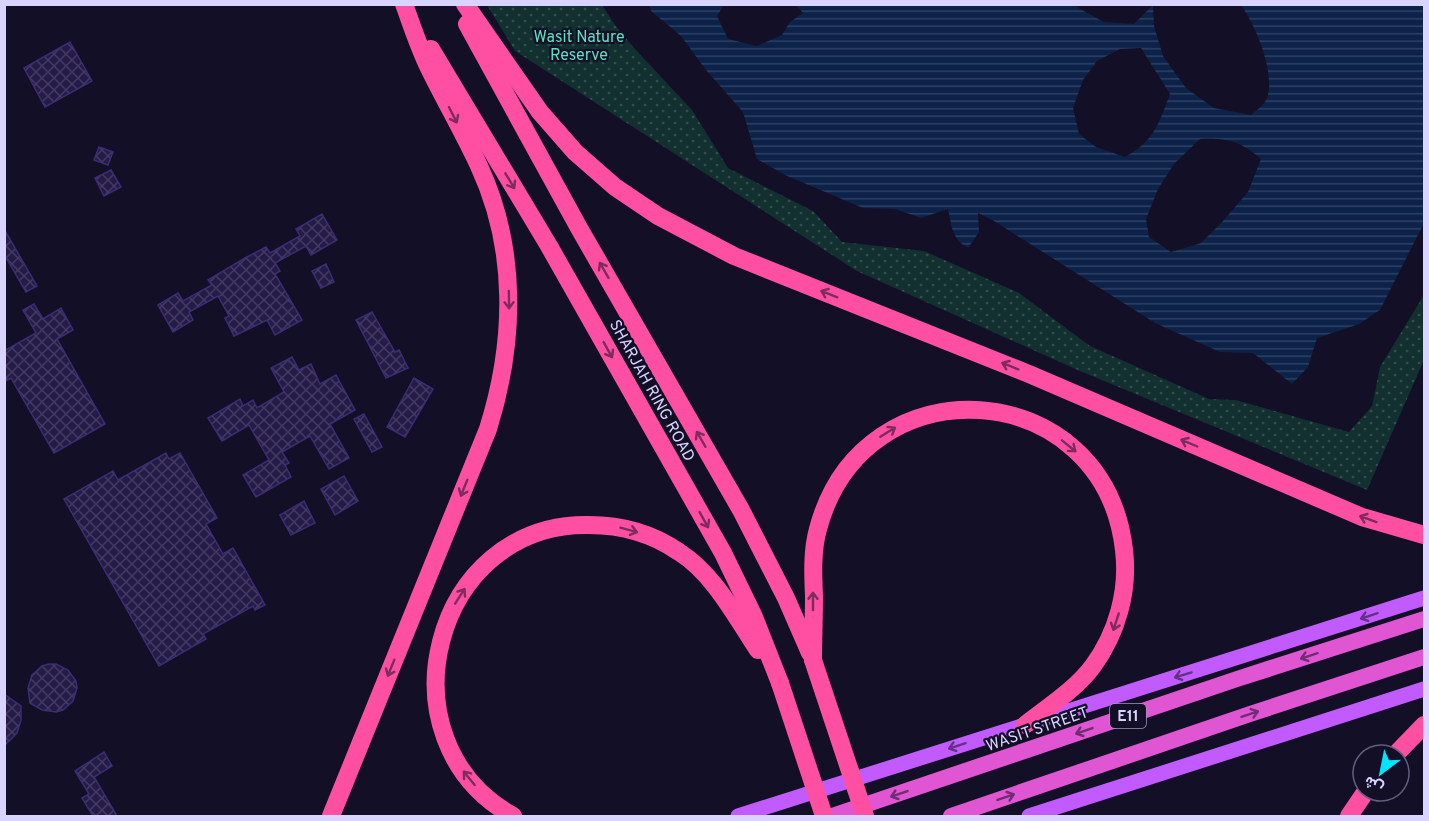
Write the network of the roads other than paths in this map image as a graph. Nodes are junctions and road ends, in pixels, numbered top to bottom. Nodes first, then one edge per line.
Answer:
1 (404, 4) edge
2 (456, 4) edge
3 (465, 4) edge
4 (1425, 536) edge
5 (1425, 598) edge
6 (1425, 619) edge
7 (1425, 657) edge
8 (813, 660) junction
9 (780, 683) junction
10 (1425, 689) edge
11 (1025, 725) junction
12 (1425, 725) edge
13 (1407, 743) edge
14 (1358, 803) edge
15 (332, 811) edge
16 (513, 816) edge
17 (738, 816) edge
18 (824, 816) edge
19 (832, 816) edge
20 (865, 816) edge
21 (951, 816) edge
22 (1029, 816) edge
23 (1349, 816) edge

1 -> 9 highway, SHARJAH RING ROAD
1 -> 15 highway
8 -> 2 highway, SHARJAH RING ROAD
4 -> 3 highway
5 -> 11 main road
6 -> 19 highway, WASIT STREET / E11
21 -> 7 highway, E11
8 -> 11 highway
8 - 20 highway, SHARJAH RING ROAD, bridge
16 -> 9 highway
9 - 18 highway, SHARJAH RING ROAD, bridge
10 - 22 main road
11 -> 17 main road
12 - 13 highway
14 - 23 highway

